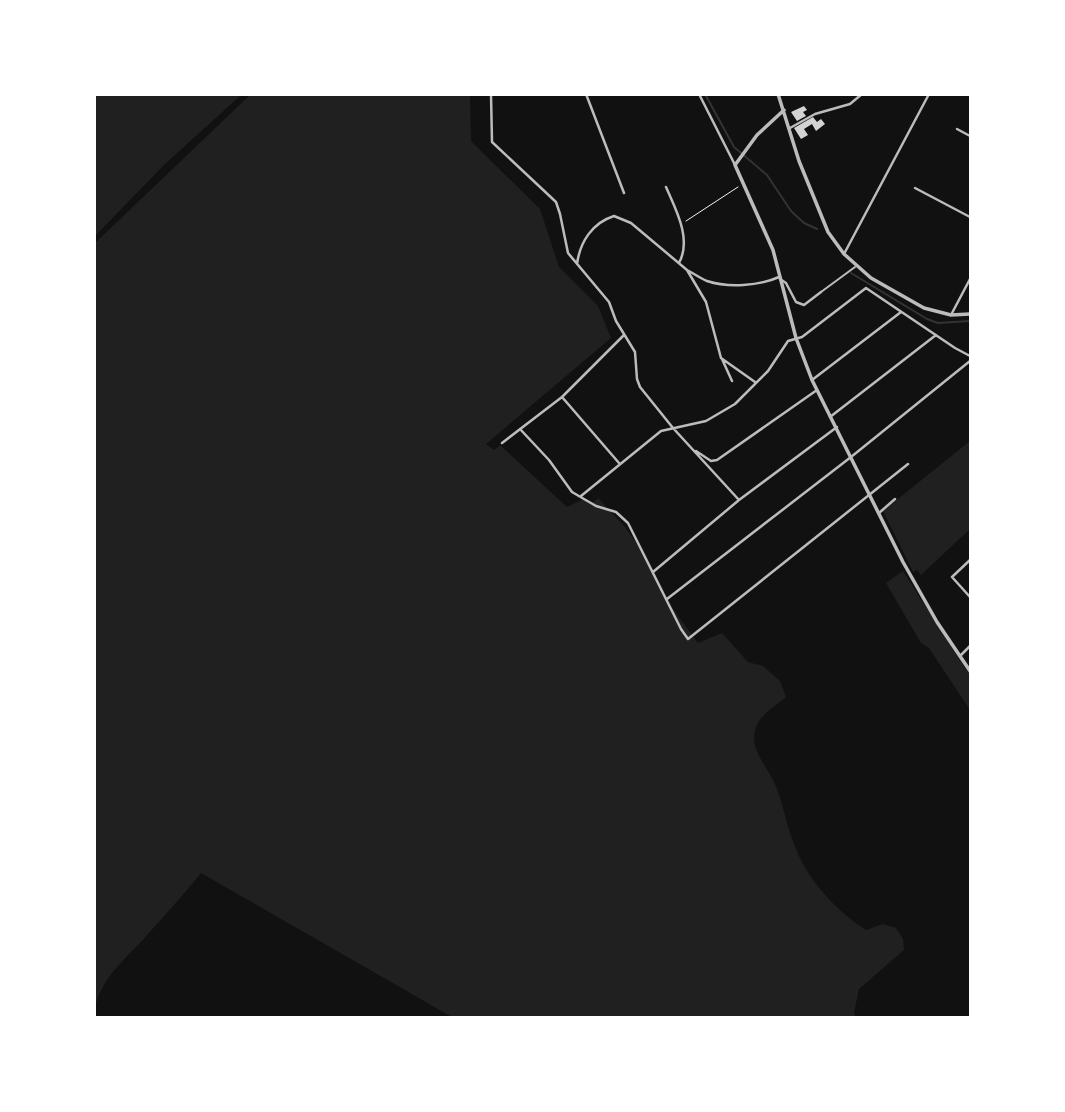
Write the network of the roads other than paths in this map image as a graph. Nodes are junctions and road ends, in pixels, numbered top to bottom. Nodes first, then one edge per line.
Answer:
1 (491, 94) edge
2 (586, 94) edge
3 (699, 94) edge
4 (778, 94) edge
5 (862, 94) edge
6 (929, 94) edge
7 (784, 110) junction
8 (790, 128) junction
9 (957, 129) dead end
10 (971, 136) edge
11 (735, 165) junction
12 (666, 187) dead end
13 (915, 188) dead end
14 (624, 192) dead end
15 (971, 217) edge
16 (844, 254) junction
17 (679, 263) junction
18 (577, 264) junction
19 (856, 266) junction
20 (687, 270) junction
21 (780, 278) junction
22 (971, 279) edge
23 (821, 292) joint
24 (901, 312) junction
25 (971, 314) edge
26 (951, 315) junction
27 (624, 335) junction
28 (936, 335) junction
29 (796, 338) junction
30 (721, 358) junction
31 (971, 359) edge
32 (812, 380) junction
33 (732, 381) dead end
34 (756, 383) junction
35 (817, 390) junction
36 (562, 397) junction
37 (831, 416) junction
38 (673, 428) junction
39 (837, 428) junction
40 (520, 429) junction
41 (502, 443) dead end
42 (693, 450) junction
43 (851, 457) junction
44 (620, 463) junction
45 (908, 464) dead end
46 (870, 495) junction
47 (580, 498) junction
48 (895, 499) dead end
49 (739, 500) junction
50 (879, 513) junction
51 (971, 560) edge
52 (653, 572) junction
53 (971, 597) edge
54 (667, 599) junction
55 (971, 646) edge
56 (960, 656) junction
57 (971, 671) edge

1 - 18 street
2 - 14 street
3 - 11 street
4 - 7 street
5 - 8 street
6 - 16 street
7 - 8 street
7 - 11 street
8 - 16 street
9 - 10 street
11 - 21 street
12 - 17 street
13 - 15 street
16 - 19 street
17 - 18 street
17 - 20 street
18 - 27 street
19 - 23 street
19 - 26 street
20 - 21 street
20 - 30 street
21 - 23 street
21 - 29 street
22 - 26 street
24 - 28 street
24 - 29 street
24 - 32 street
25 - 26 street
27 - 36 street
27 - 38 street
28 - 31 street
28 - 37 street
29 - 32 street
29 - 34 street
30 - 33 street
30 - 34 street
31 - 43 street
32 - 35 street
34 - 38 street
35 - 37 street
35 - 42 street
36 - 40 street
36 - 44 street
37 - 39 street
38 - 42 street
38 - 44 street
39 - 43 street
39 - 49 street
40 - 41 street
40 - 47 street
42 - 49 street
43 - 46 street
43 - 54 street
44 - 47 street
45 - 46 street
46 - 50 street
46 - 54 street
47 - 52 street
48 - 50 street
49 - 52 street
50 - 56 street
51 - 53 street
52 - 54 street
55 - 56 street
56 - 57 street

